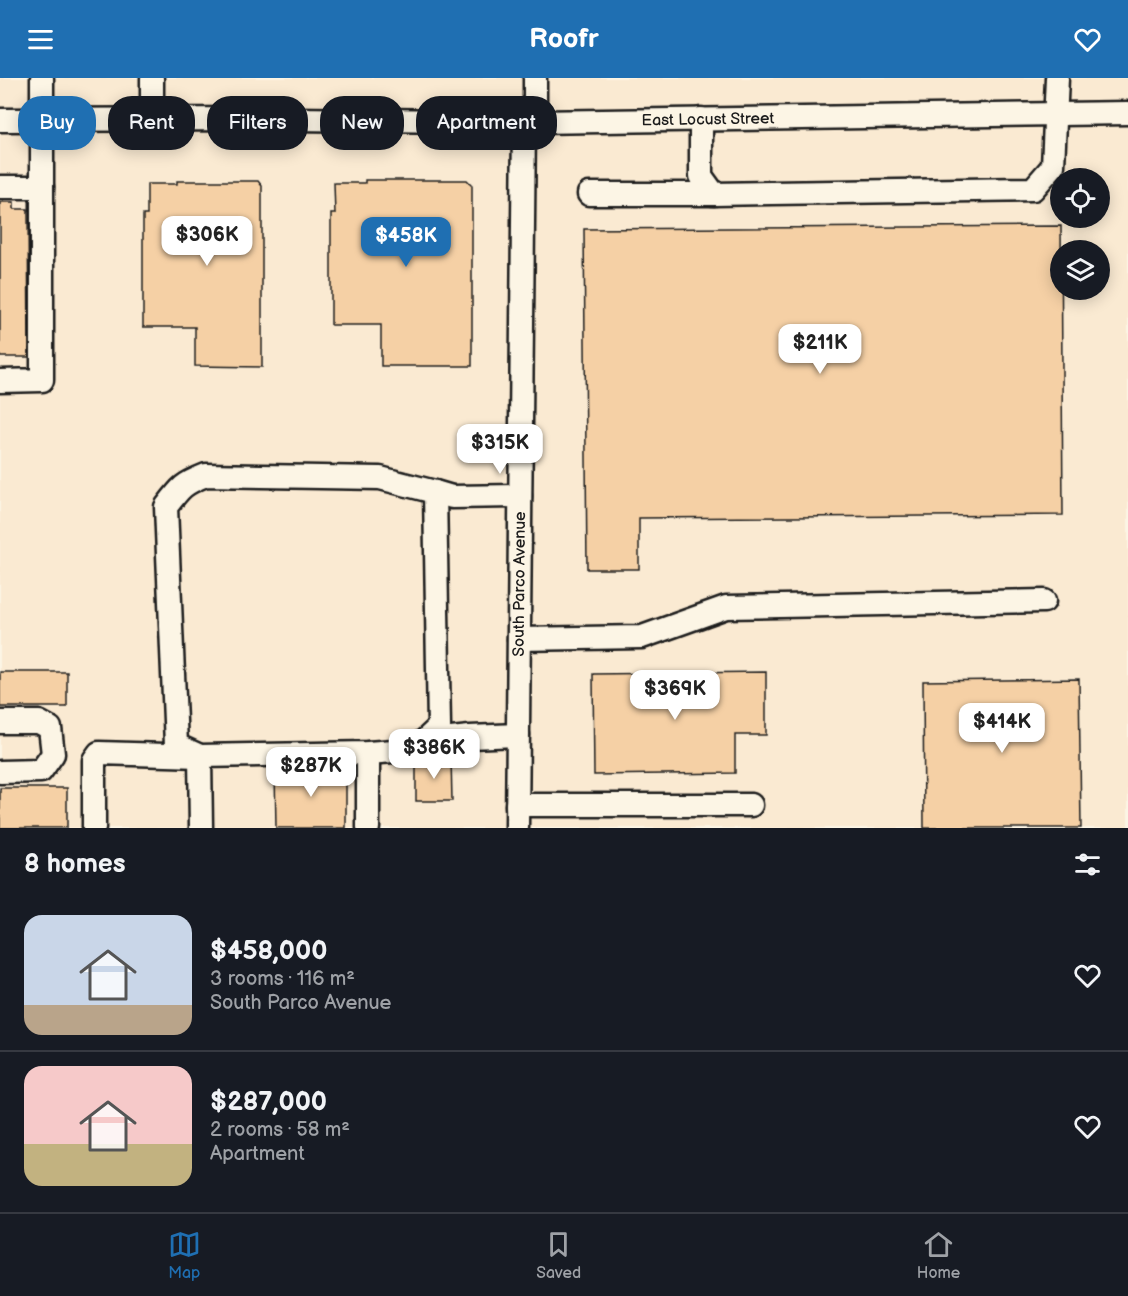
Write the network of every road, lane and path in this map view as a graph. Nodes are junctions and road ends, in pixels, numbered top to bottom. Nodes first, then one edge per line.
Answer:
1 (42, 78) edge
2 (152, 78) edge
3 (535, 78) edge
4 (1057, 78) edge
5 (42, 96) edge
6 (152, 96) edge
7 (533, 96) edge
8 (1128, 112) edge
9 (1056, 114) junction
10 (701, 119) junction
11 (0, 120) edge
12 (18, 120) edge
13 (195, 120) edge
14 (416, 121) edge
15 (557, 122) edge
16 (41, 150) edge
17 (529, 150) edge
18 (0, 187) edge
19 (42, 187) junction
20 (589, 194) dead end
21 (714, 194) junction
22 (0, 381) edge
23 (435, 492) junction
24 (520, 496) junction
25 (1044, 601) dead end
26 (519, 639) junction
27 (0, 722) edge
28 (518, 735) junction
29 (423, 742) junction
30 (368, 753) junction
31 (200, 756) junction
32 (0, 772) edge
33 (517, 805) junction
34 (751, 805) dead end
35 (94, 828) edge
36 (201, 828) edge
37 (368, 828) edge
38 (517, 828) edge

1 - 5 street
2 - 6 street
3 - 7 street, South Parco Avenue
4 - 9 street
8 - 9 street, East Locust Street
9 - 10 street, East Locust Street
9 - 21 street
10 - 15 street, East Locust Street
10 - 21 street
11 - 12 street, East Locust Street
13 - 14 street, East Locust Street
16 - 19 street
17 - 24 street, South Parco Avenue
18 - 19 street
19 - 22 street
20 - 21 street
23 - 24 street
23 - 29 street
23 - 31 street
24 - 26 street, South Parco Avenue
25 - 26 street
26 - 28 street, South Parco Avenue
27 - 32 street
28 - 29 street
28 - 33 street, South Parco Avenue
29 - 30 street
30 - 31 street
30 - 37 street
31 - 35 street
31 - 36 street
33 - 34 street
33 - 38 street, South Parco Avenue

